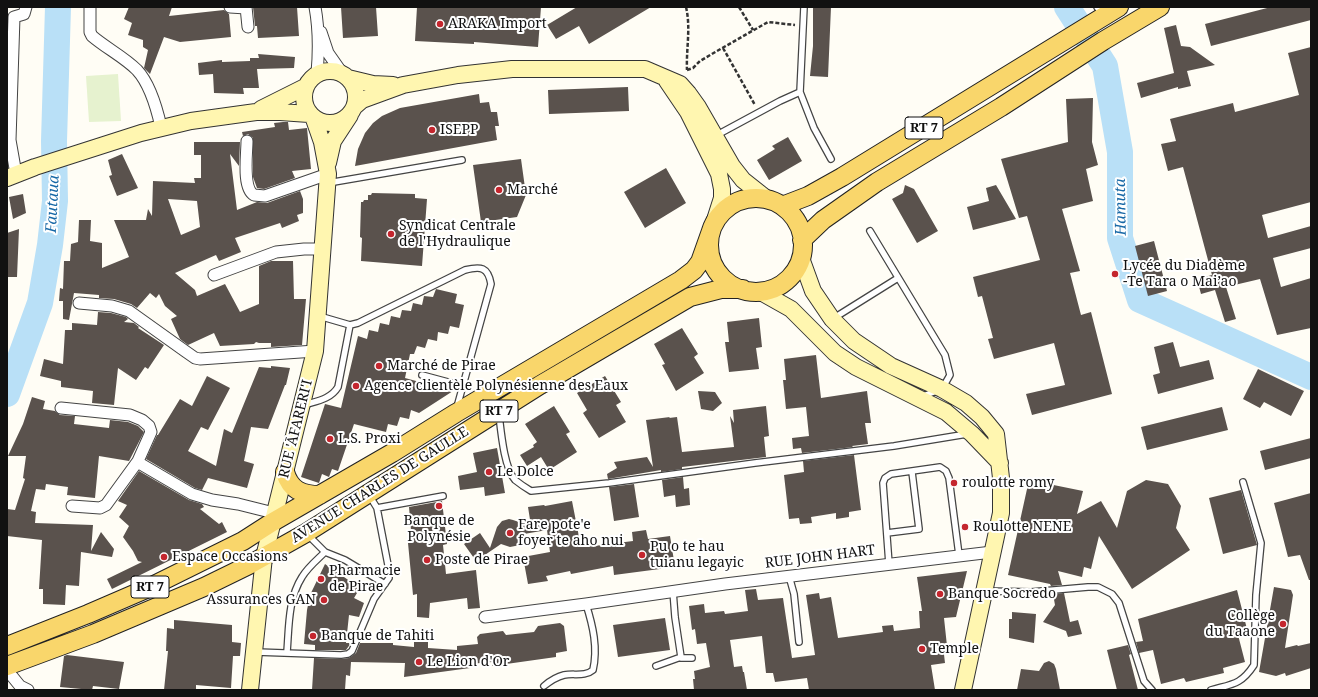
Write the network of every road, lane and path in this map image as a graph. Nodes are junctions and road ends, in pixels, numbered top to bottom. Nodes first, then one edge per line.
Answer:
1 (26, 7) edge
2 (90, 7) edge
3 (230, 7) edge
4 (315, 7) edge
5 (686, 7) edge
6 (739, 7) edge
7 (804, 7) edge
8 (1120, 7) edge
9 (1160, 7) edge
10 (246, 8) edge
11 (1097, 16) edge
12 (10, 17) edge
13 (318, 22) junction
14 (803, 24) junction
15 (248, 27) dead end
16 (753, 30) junction
17 (723, 48) junction
18 (687, 70) junction
19 (317, 74) junction
20 (345, 75) junction
21 (664, 76) junction
22 (403, 85) junction
23 (305, 86) junction
24 (800, 92) junction
25 (352, 111) junction
26 (256, 112) junction
27 (759, 112) junction
28 (312, 117) junction
29 (161, 127) junction
30 (715, 136) junction
31 (247, 141) dead end
32 (831, 159) dead end
33 (462, 160) dead end
34 (328, 175) junction
35 (11, 176) edge
36 (775, 202) junction
37 (713, 226) junction
38 (870, 231) dead end
39 (802, 240) junction
40 (323, 249) junction
41 (801, 258) junction
42 (214, 274) dead end
43 (898, 278) junction
44 (751, 290) junction
45 (79, 303) dead end
46 (318, 316) junction
47 (832, 319) junction
48 (350, 324) junction
49 (315, 351) junction
50 (422, 375) dead end
51 (463, 386) junction
52 (942, 389) junction
53 (917, 398) junction
54 (302, 406) junction
55 (61, 408) dead end
56 (498, 411) junction
57 (456, 413) junction
58 (972, 434) junction
59 (138, 461) junction
60 (1000, 463) junction
61 (285, 472) junction
62 (912, 472) junction
63 (1244, 482) dead end
64 (320, 495) junction
65 (443, 496) dead end
66 (373, 501) junction
67 (72, 506) dead end
68 (272, 518) junction
69 (306, 533) junction
70 (887, 534) junction
71 (325, 552) junction
72 (992, 552) junction
73 (959, 555) junction
74 (264, 557) junction
75 (889, 564) junction
76 (789, 576) junction
77 (385, 584) junction
78 (673, 591) junction
79 (984, 591) junction
80 (586, 604) junction
81 (486, 617) dead end
82 (799, 642) dead end
83 (7, 646) edge
84 (254, 652) junction
85 (287, 652) junction
86 (681, 658) junction
87 (692, 658) dead end
88 (7, 666) edge
89 (656, 666) dead end
90 (7, 670) edge
91 (544, 686) dead end
92 (28, 690) edge
93 (250, 690) edge
94 (963, 690) edge
95 (1152, 690) edge
96 (1211, 690) edge

1 - 12 street
2 - 29 street
3 - 10 street
4 - 13 street
5 - 18 path
6 - 16 path
7 - 14 lane
8 - 11 main road, RT 7
9 - 39 main road, RT 7
10 - 15 street
11 - 36 main road, RT 7
12 - 35 street
13 - 19 street
13 - 20 street
14 - 16 path
14 - 24 lane
16 - 17 path
17 - 18 path
17 - 27 path
18 - 21 path
19 - 20 main road
19 - 23 main road
20 - 22 main road
20 - 25 main road
21 - 22 main road
21 - 30 main road
21 - 37 main road
22 - 25 main road
23 - 26 main road
23 - 28 main road
24 - 27 lane
24 - 32 lane
25 - 28 main road
25 - 34 main road, RUE 'ĀFARERI'I
26 - 28 main road
26 - 29 main road
27 - 30 lane
28 - 34 main road, RUE 'ĀFARERI'I
29 - 35 main road
30 - 36 main road
31 - 34 street
33 - 34 lane
34 - 40 main road, RUE 'ĀFARERI'I
36 - 37 main road, RT 7
36 - 39 main road, RT 7
37 - 44 main road
37 - 57 main road, AVENUE CHARLES DE GAULLE / RT 7
38 - 43 lane
39 - 41 main road, RT 7
40 - 42 street
40 - 46 main road, RUE 'ĀFARERI'I
41 - 44 main road, RT 7
41 - 47 main road
43 - 47 lane
43 - 52 lane
44 - 53 main road
44 - 56 main road, AVENUE CHARLES DE GAULLE / RT 7
45 - 49 street
46 - 48 lane
46 - 49 main road, RUE 'ĀFARERI'I
47 - 52 main road
48 - 51 lane
48 - 54 lane
49 - 54 main road, RUE 'ĀFARERI'I
50 - 51 lane
51 - 57 lane
52 - 53 lane
52 - 60 main road
53 - 58 main road
54 - 61 main road, RUE 'ĀFARERI'I
55 - 59 street
56 - 58 lane
56 - 66 main road, AVENUE CHARLES DE GAULLE / RT 7
57 - 64 main road, AVENUE CHARLES DE GAULLE / RT 7
58 - 60 main road
59 - 67 street
59 - 68 street
60 - 72 main road
61 - 64 main road
61 - 68 main road, RUE 'ĀFARERI'I
62 - 70 lane
62 - 70 lane
62 - 73 lane
63 - 96 lane
64 - 68 main road, AVENUE CHARLES DE GAULLE / RT 7
65 - 66 lane
66 - 69 main road, AVENUE CHARLES DE GAULLE / RT 7
66 - 77 lane
68 - 74 main road, RUE 'ĀFARERI'I
68 - 83 main road, AVENUE CHARLES DE GAULLE / RT 7
69 - 71 lane
69 - 74 main road, AVENUE CHARLES DE GAULLE / RT 7
70 - 75 lane
71 - 77 lane
71 - 85 lane
72 - 73 street, RUE JOHN HART
72 - 79 main road
73 - 75 street, RUE JOHN HART
74 - 84 main road, RUE 'ĀFARERI'I
74 - 88 main road, AVENUE CHARLES DE GAULLE / RT 7
75 - 76 street, RUE JOHN HART
76 - 78 street, RUE JOHN HART
76 - 82 lane
77 - 85 lane
78 - 80 street, RUE JOHN HART
78 - 86 lane
79 - 94 main road
79 - 95 lane
80 - 81 street, RUE JOHN HART
80 - 91 lane
84 - 85 lane
84 - 93 main road, RUE 'ĀFARERI'I
86 - 87 lane
86 - 89 lane
90 - 92 street

